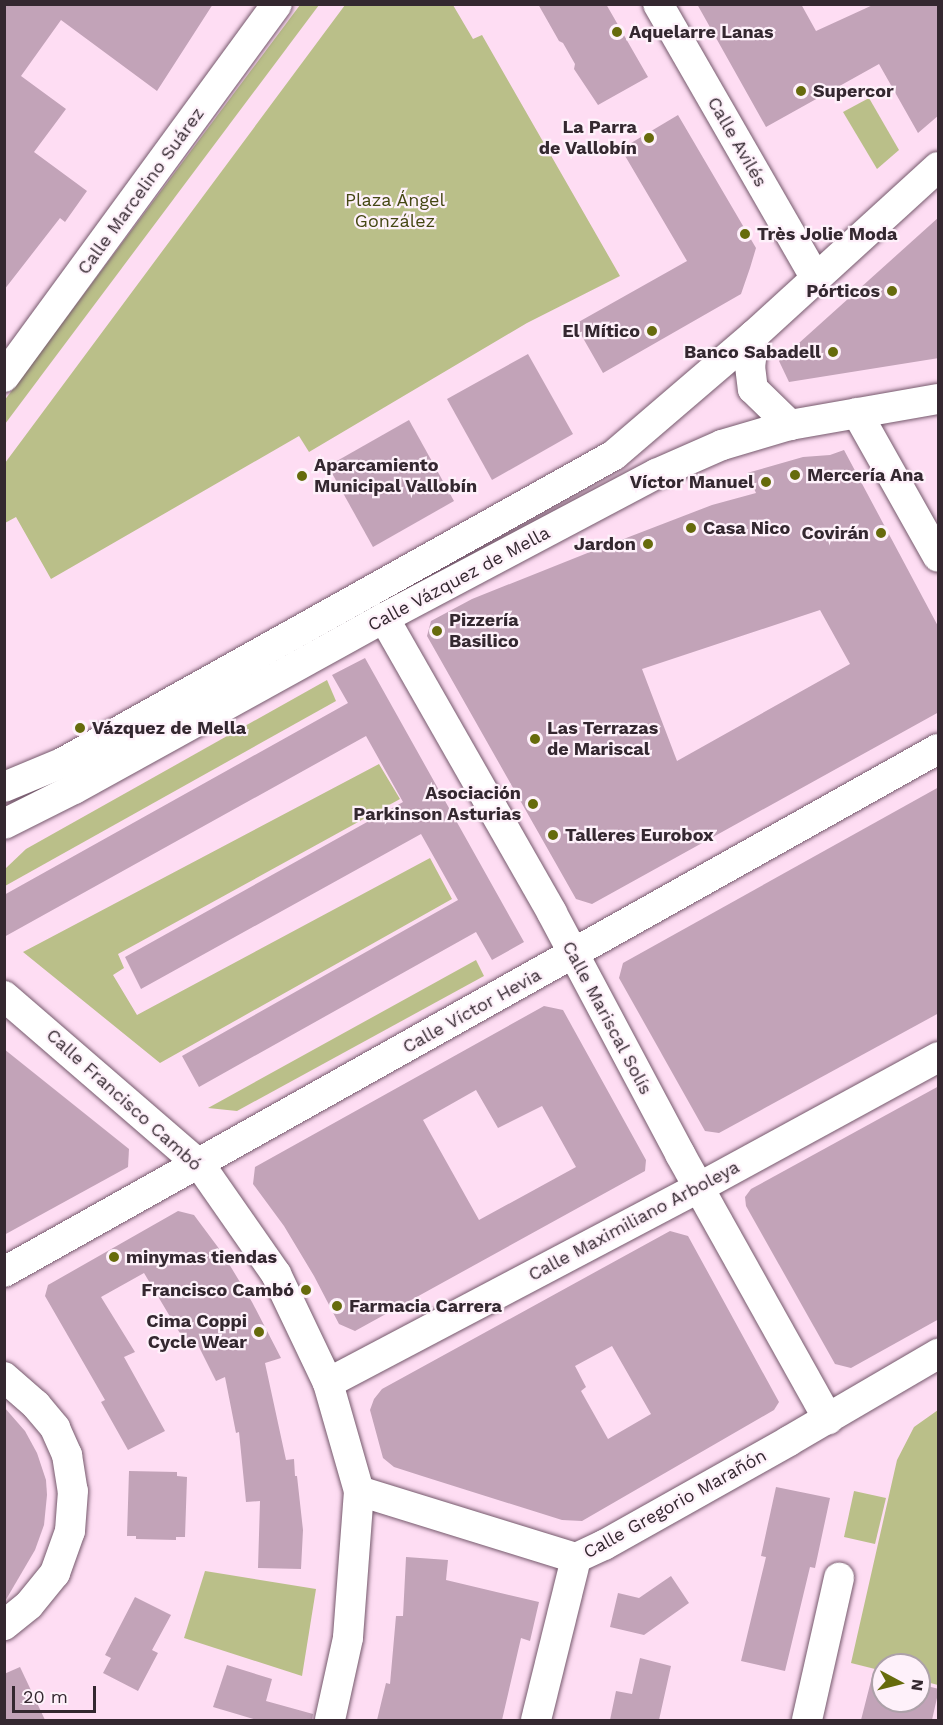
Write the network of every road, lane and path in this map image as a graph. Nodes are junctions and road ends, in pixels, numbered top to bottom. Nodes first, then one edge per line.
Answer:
1 (277, 4) edge
2 (658, 4) edge
3 (939, 167) edge
4 (816, 279) junction
5 (754, 335) junction
6 (4, 376) edge
7 (939, 399) edge
8 (858, 413) junction
9 (790, 425) junction
10 (939, 557) edge
11 (384, 618) junction
12 (939, 749) edge
13 (4, 787) edge
14 (4, 824) edge
15 (573, 954) junction
16 (4, 996) edge
17 (939, 1057) edge
18 (200, 1165) junction
19 (700, 1187) junction
20 (4, 1272) edge
21 (939, 1354) edge
22 (4, 1377) edge
23 (328, 1383) junction
24 (828, 1419) junction
25 (359, 1491) junction
26 (576, 1558) junction
27 (839, 1578) dead end
28 (4, 1625) edge
29 (330, 1720) edge
30 (536, 1720) edge
31 (807, 1720) edge

1 - 6 street, Calle Marcelino Suárez
2 - 4 street, Calle Avilés
3 - 4 street, Calle Vázquez de Mella
4 - 5 street, Calle Vázquez de Mella
5 - 9 street
5 - 13 street, Calle Vázquez de Mella
7 - 8 street, Calle Vázquez de Mella
8 - 9 street, Calle Vázquez de Mella
8 - 10 street
9 - 11 street, Calle Vázquez de Mella
11 - 14 street, Calle Vázquez de Mella
11 - 15 street, Calle Mariscal Solís
12 - 15 street, Calle Víctor Hevia
15 - 18 street, Calle Víctor Hevia
15 - 19 street, Calle Mariscal Solís
16 - 18 street, Calle Francisco Cambó
17 - 19 street, Calle Maximiliano Arboleya
18 - 20 street, Calle Víctor Hevia
18 - 23 street, Calle Francisco Cambó
19 - 23 street, Calle Maximiliano Arboleya
19 - 24 street, Calle Mariscal Solís
21 - 24 street, Calle Gregorio Marañón
22 - 28 street
23 - 25 street, Calle Francisco Cambó
24 - 26 street, Calle Gregorio Marañón
25 - 26 street, Calle Gregorio Marañón
25 - 29 street, Calle Francisco Cambó
26 - 30 street
27 - 31 street

